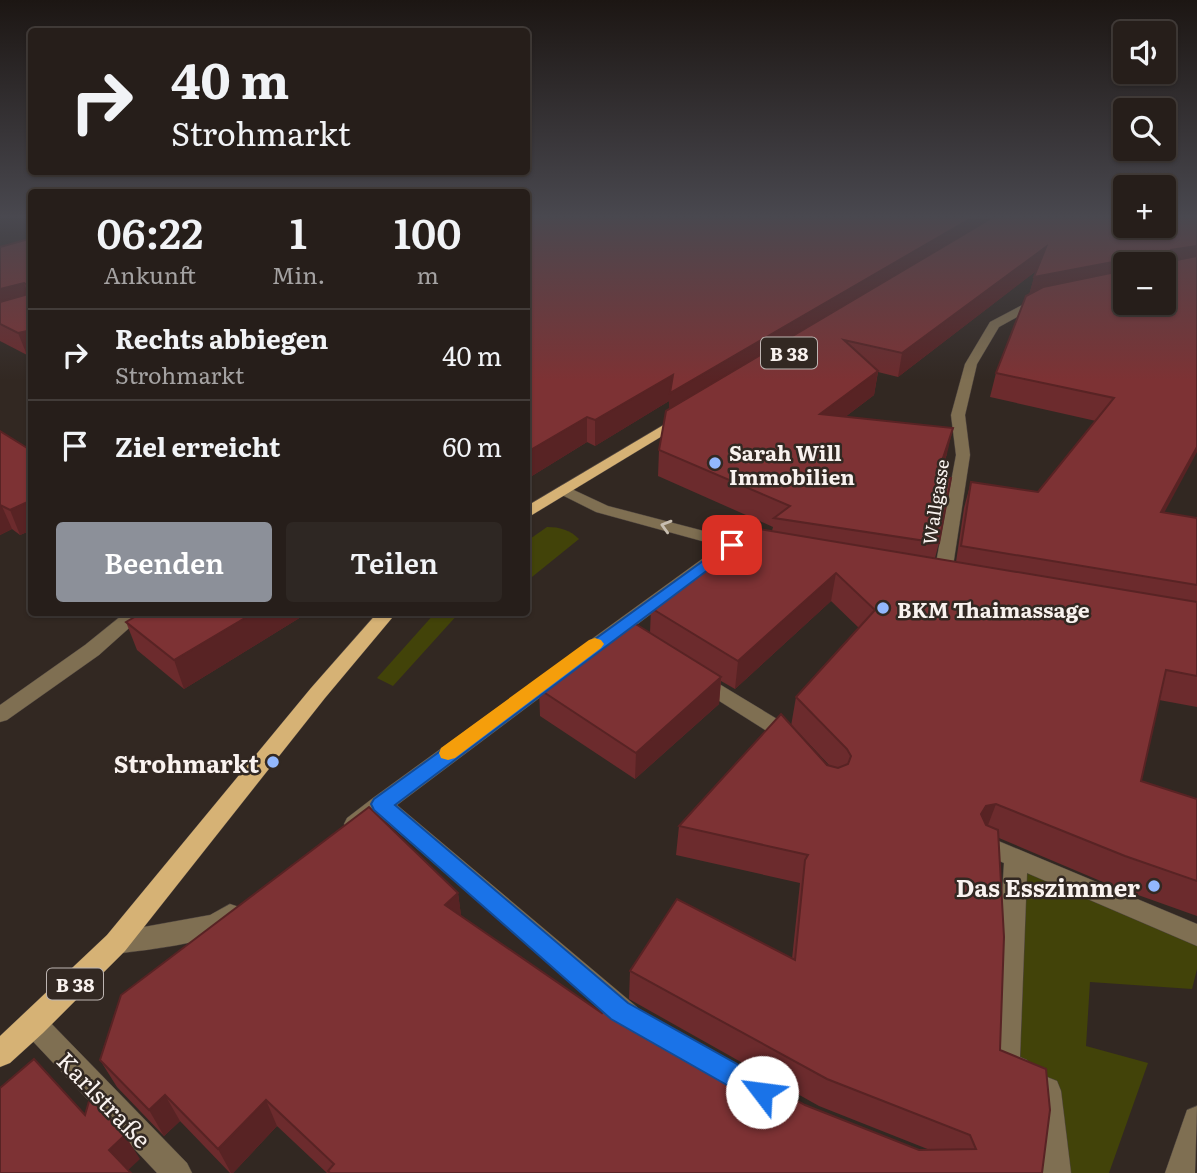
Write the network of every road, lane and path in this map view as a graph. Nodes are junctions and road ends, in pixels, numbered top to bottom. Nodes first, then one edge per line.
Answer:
1 (1058, 298) edge
2 (697, 409) edge
3 (563, 490) junction
4 (530, 511) edge
5 (732, 545) junction
6 (757, 549) edge
7 (942, 579) edge
8 (133, 616) edge
9 (385, 616) edge
10 (618, 628) junction
11 (641, 642) edge
12 (687, 672) edge
13 (0, 715) edge
14 (797, 749) edge
15 (381, 804) junction
16 (337, 836) edge
17 (985, 844) edge
18 (1016, 859) junction
19 (249, 901) edge
20 (1197, 935) edge
21 (116, 943) junction
22 (34, 1024) junction
23 (655, 1031) edge
24 (0, 1054) edge
25 (1197, 1120) edge
26 (177, 1173) edge
27 (1056, 1173) edge
28 (1180, 1173) edge

1 - 7 street, Wallgasse
2 - 3 main road
3 - 4 main road
5 -> 3 street
5 - 6 street
5 - 10 street
8 - 13 street
9 - 21 main road, B 38
10 - 11 street
10 - 15 street
12 - 14 street
15 - 16 street
15 - 23 street
17 - 18 street
18 - 20 street
18 - 27 street
19 - 21 street
21 - 22 main road, B 38
22 - 24 main road, B 38
22 - 26 street, Karlstraße
25 - 28 street

